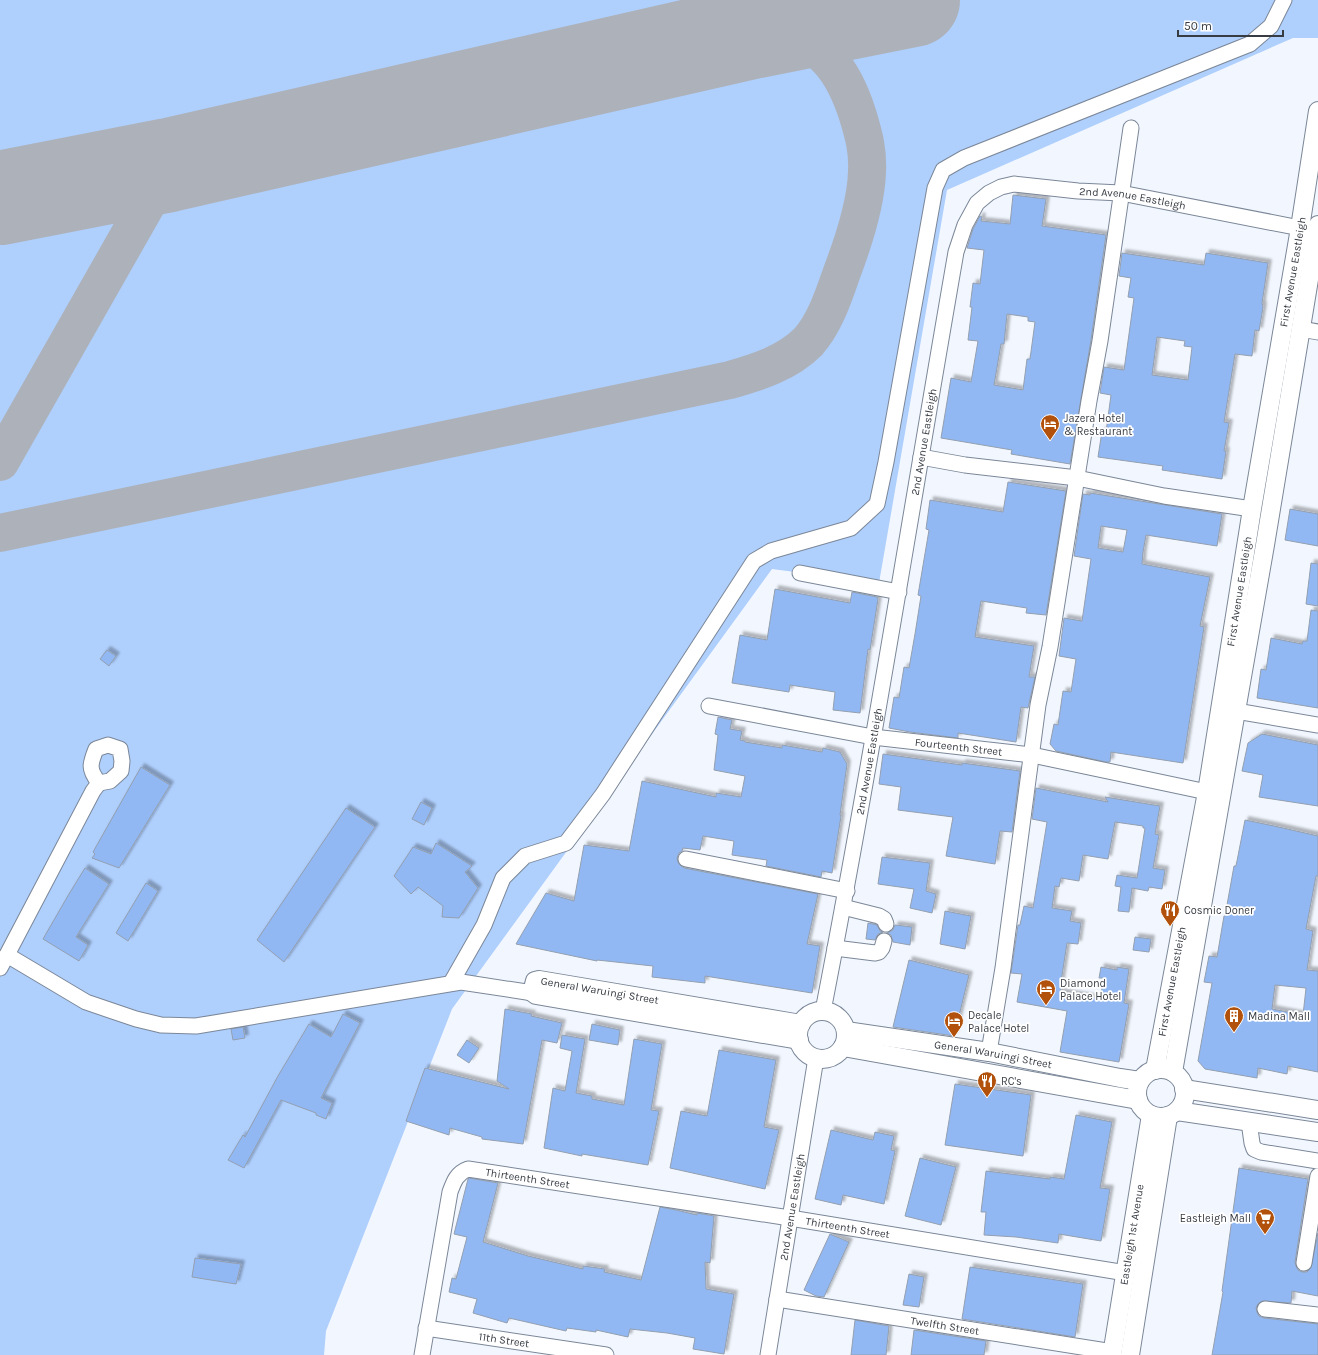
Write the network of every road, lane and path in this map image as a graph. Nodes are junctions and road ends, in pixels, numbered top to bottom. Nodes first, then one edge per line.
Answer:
1 (1284, 0) edge
2 (1318, 112) edge
3 (1131, 128) dead end
4 (1121, 193) junction
5 (1318, 225) edge
6 (1300, 228) junction
7 (1310, 331) edge
8 (921, 457) junction
9 (1077, 478) junction
10 (1252, 509) junction
11 (800, 573) dead end
12 (899, 592) junction
13 (709, 706) dead end
14 (1236, 712) junction
15 (1318, 725) edge
16 (873, 736) junction
17 (1032, 755) junction
18 (99, 783) dead end
19 (1206, 792) junction
20 (686, 859) dead end
21 (847, 891) junction
22 (843, 908) junction
23 (886, 924) dead end
24 (884, 941) dead end
25 (836, 948) junction
26 (3, 962) edge
27 (451, 983) junction
28 (533, 993) joint
29 (823, 1011) junction
30 (800, 1032) junction
31 (845, 1039) junction
32 (989, 1052) junction
33 (816, 1058) junction
34 (1154, 1070) junction
35 (1173, 1072) junction
36 (1140, 1081) junction
37 (1184, 1089) junction
38 (1138, 1100) junction
39 (1318, 1110) edge
40 (1165, 1114) junction
41 (1249, 1122) junction
42 (1318, 1132) edge
43 (1318, 1161) edge
44 (1318, 1176) edge
45 (790, 1218) junction
46 (1304, 1263) dead end
47 (1126, 1273) junction
48 (777, 1299) junction
49 (1265, 1309) dead end
50 (1318, 1315) edge
51 (426, 1328) junction
52 (1060, 1350) edge
53 (1118, 1354) edge
54 (422, 1355) edge
55 (606, 1355) edge
56 (768, 1355) edge

1 - 27 street
2 - 6 main road, First Avenue Eastleigh
3 - 4 street
4 - 6 street, 2nd Avenue Eastleigh
4 - 8 street, 2nd Avenue Eastleigh
4 - 9 street
5 - 7 main road, First Avenue Eastleigh
6 - 10 main road, First Avenue Eastleigh
7 - 14 main road, First Avenue Eastleigh
8 - 9 street
8 - 12 street, 2nd Avenue Eastleigh
9 - 10 street
9 - 17 street
10 - 19 main road, First Avenue Eastleigh
11 - 12 street
12 - 16 street, 2nd Avenue Eastleigh
13 - 16 street, Fourteenth Street
14 - 15 street
14 - 35 main road, First Avenue Eastleigh
16 - 17 street, Fourteenth Street
16 - 21 street, 2nd Avenue Eastleigh
17 - 19 street, Fourteenth Street
17 - 32 street
18 - 26 street
19 - 34 main road, First Avenue Eastleigh
20 - 21 street
21 - 22 street, 2nd Avenue Eastleigh
22 - 23 street
22 - 25 street, 2nd Avenue Eastleigh
24 - 25 street
25 - 29 street, 2nd Avenue Eastleigh
26 - 27 street
27 - 28 street
28 - 30 main road, General Waruingi Street
29 - 30 main road
29 - 31 main road
30 - 33 main road
31 - 32 main road, General Waruingi Street
31 - 33 main road
31 - 38 main road, General Waruingi Street
32 - 36 main road, General Waruingi Street
33 - 45 street, 2nd Avenue Eastleigh
34 - 35 main road
34 - 36 main road
35 - 37 main road
36 - 38 main road
37 - 39 main road
37 - 40 main road
38 - 40 main road
40 - 41 main road
40 - 47 main road, Eastleigh 1st Avenue
40 - 53 main road, Eastleigh 1st Avenue
41 - 42 main road
41 - 43 street
44 - 46 street
45 - 47 street, Thirteenth Street
45 - 48 street, 2nd Avenue Eastleigh
45 - 51 street, Thirteenth Street
47 - 53 main road, Eastleigh 1st Avenue
48 - 52 street, Twelfth Street
48 - 56 street, 2nd Avenue Eastleigh
49 - 50 street
51 - 54 street
51 - 55 street, 11th Street
52 - 53 street, Twelfth Street

